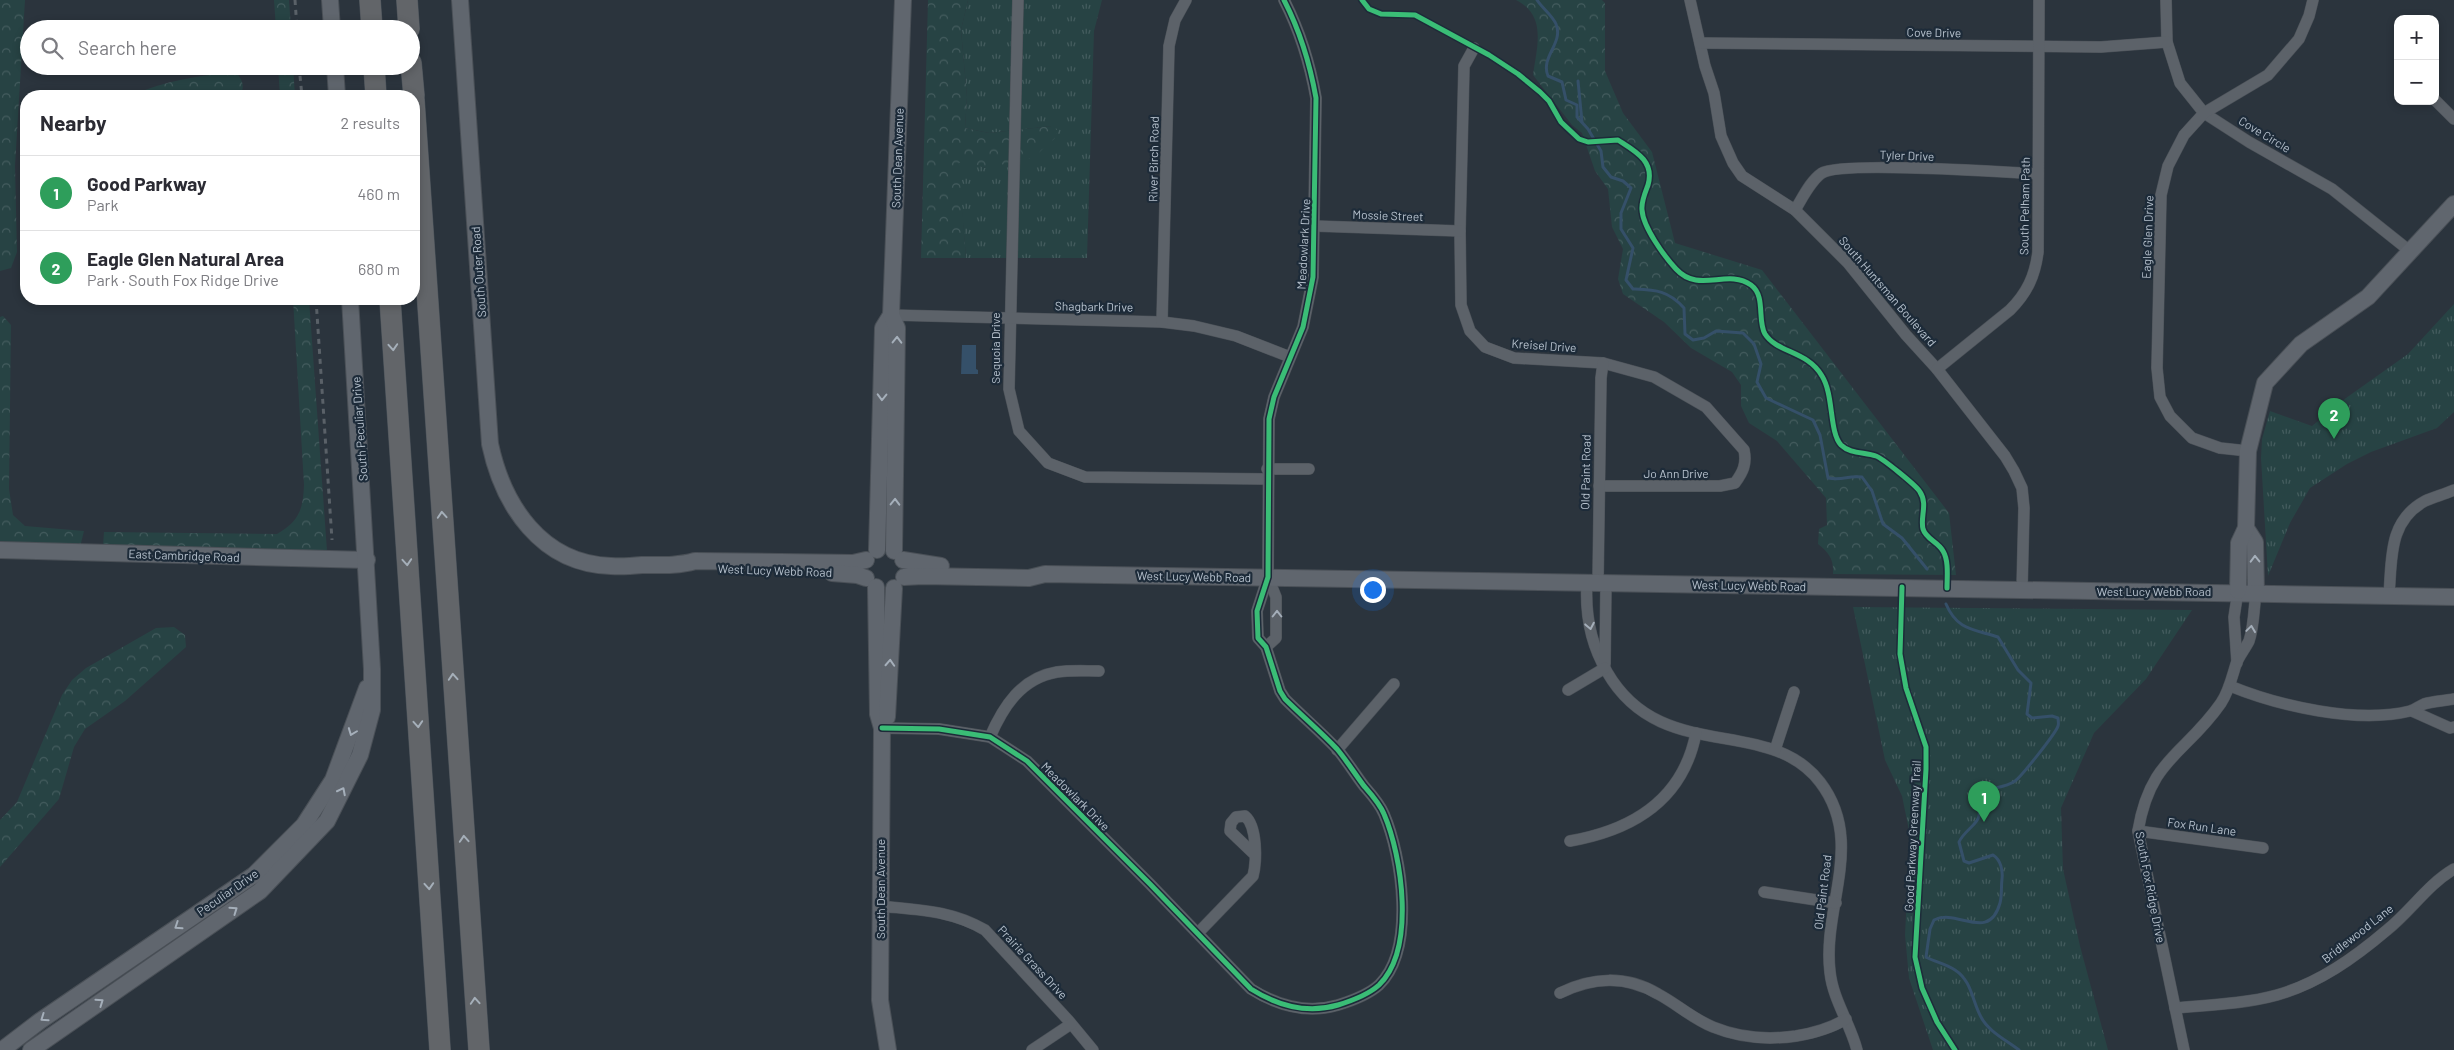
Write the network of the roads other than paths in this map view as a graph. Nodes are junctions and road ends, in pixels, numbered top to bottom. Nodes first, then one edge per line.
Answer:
1 (330, 0) edge
2 (370, 0) edge
3 (407, 0) edge
4 (460, 0) edge
5 (903, 0) edge
6 (1018, 0) edge
7 (1186, 0) edge
8 (1284, 0) edge
9 (1690, 0) edge
10 (2039, 0) edge
11 (2166, 0) edge
12 (2313, 0) edge
13 (331, 20) edge
14 (371, 20) edge
15 (408, 20) edge
16 (2167, 42) junction
17 (1700, 43) junction
18 (2038, 47) junction
19 (1474, 48) dead end
20 (336, 75) edge
21 (375, 75) edge
22 (412, 75) edge
23 (337, 90) edge
24 (376, 90) edge
25 (413, 90) edge
26 (2439, 104) edge
27 (2204, 114) junction
28 (2454, 119) edge
29 (2038, 174) junction
30 (420, 186) edge
31 (2454, 204) edge
32 (1795, 210) junction
33 (1315, 226) junction
34 (1460, 231) junction
35 (2411, 252) junction
36 (350, 305) edge
37 (390, 305) edge
38 (891, 315) junction
39 (1009, 318) junction
40 (1162, 322) junction
41 (1290, 357) junction
42 (1603, 363) junction
43 (1937, 369) junction
44 (2248, 451) junction
45 (1745, 467) joint
46 (1309, 469) dead end
47 (1267, 474) junction
48 (1599, 486) junction
49 (2454, 490) edge
50 (2246, 528) junction
51 (534, 532) joint
52 (0, 550) edge
53 (872, 555) junction
54 (899, 555) junction
55 (367, 560) junction
56 (683, 564) junction
57 (1045, 574) junction
58 (1268, 577) junction
59 (1597, 582) junction
60 (871, 583) junction
61 (899, 583) junction
62 (2022, 590) junction
63 (2238, 591) junction
64 (2256, 592) junction
65 (2389, 595) junction
66 (2454, 597) edge
67 (1266, 647) junction
68 (2237, 663) junction
69 (1605, 668) junction
70 (372, 669) junction
71 (1100, 671) dead end
72 (1394, 684) dead end
73 (2230, 686) junction
74 (1568, 690) dead end
75 (1794, 692) dead end
76 (2454, 699) edge
77 (2412, 711) junction
78 (2454, 727) edge
79 (882, 728) junction
80 (1696, 733) junction
81 (990, 737) junction
82 (1337, 750) junction
83 (1775, 750) junction
84 (2138, 830) junction
85 (1570, 841) dead end
86 (2263, 848) dead end
87 (1254, 854) dead end
88 (2454, 869) edge
89 (1764, 892) dead end
90 (1836, 903) junction
91 (880, 906) junction
92 (1198, 933) junction
93 (1560, 993) dead end
94 (2175, 1008) junction
95 (1846, 1020) junction
96 (1071, 1024) junction
97 (2, 1050) edge
98 (31, 1050) edge
99 (440, 1050) edge
100 (479, 1050) edge
101 (888, 1050) edge
102 (1032, 1050) edge
103 (1093, 1050) edge
104 (1857, 1050) edge
105 (2184, 1050) edge

1 - 13 street
2 - 14 highway
3 - 15 highway
4 - 51 street, South Outer Road
5 - 38 street, South Dean Avenue
6 - 39 street, Sequoia Drive
7 - 40 street, River Birch Road
8 - 33 street, Meadowlark Drive
9 - 17 street, South Huntsman Boulevard
10 - 18 street, South Pelham Path
11 - 16 street, Cove Circle
12 - 27 street, Eagle Glen Drive
16 - 18 street, Cove Drive
16 - 27 street, Cove Circle
17 - 18 street, Cove Drive
17 - 32 street, South Huntsman Boulevard
18 - 29 street, South Pelham Path
19 - 34 street, Kreisel Drive
20 - 23 street
21 - 24 highway
22 - 25 highway
26 - 28 street
27 - 35 street, Cove Circle
27 - 44 street, Eagle Glen Drive
29 - 32 street, Tyler Drive
29 - 43 street, South Pelham Path
100 -> 30 highway
31 - 35 street, South Fox Ridge Drive
32 - 43 street, South Huntsman Boulevard
33 - 34 street, Mossie Street
33 - 41 street, Meadowlark Drive
34 - 42 street, Kreisel Drive
35 - 44 street, South Fox Ridge Drive
36 - 55 street, South Peculiar Drive
37 -> 99 highway
38 - 39 street, Shagbark Drive
38 -> 53 street, South Dean Avenue
54 -> 38 street, South Dean Avenue
39 - 40 street, Shagbark Drive
39 - 47 street, Sequoia Drive
40 - 41 street, Shagbark Drive
41 - 47 street, Meadowlark Drive
42 - 45 street, Kreisel Drive
42 - 48 street, Old Paint Road
43 - 62 street, South Huntsman Boulevard
44 - 50 street, South Fox Ridge Drive
45 - 48 street, Jo Ann Drive
46 - 47 street, Sequoia Drive
47 - 58 street, Meadowlark Drive
48 - 59 street, Old Paint Road
49 - 65 street
50 - 63 street, South Fox Ridge Drive
64 -> 50 street, South Fox Ridge Drive
51 - 56 street, West Lucy Webb Road
52 - 55 street, East Cambridge Road
53 - 54 street
53 - 56 street, West Lucy Webb Road
53 - 60 street
54 - 57 street, West Lucy Webb Road
54 - 61 street
55 - 70 street, Peculiar Drive
56 - 60 street, West Lucy Webb Road
57 - 58 street, West Lucy Webb Road
57 - 61 street, West Lucy Webb Road
58 - 59 street, West Lucy Webb Road
58 - 67 street, Meadowlark Drive
67 -> 58 street
59 - 62 street, West Lucy Webb Road
59 - 69 street, Old Paint Road
59 -> 69 street, Old Paint Road
60 - 61 street
60 - 79 street, South Dean Avenue
79 -> 61 street, South Dean Avenue
62 - 63 street, West Lucy Webb Road
63 - 64 street, West Lucy Webb Road
63 - 68 street, South Fox Ridge Drive
64 - 65 street, West Lucy Webb Road
68 -> 64 street, South Fox Ridge Drive
65 - 66 street, West Lucy Webb Road
67 - 82 street, Meadowlark Drive
68 - 73 street, South Fox Ridge Drive
69 - 74 street
69 - 80 street, Old Paint Road
70 -> 97 street, Peculiar Drive
98 -> 70 street, Peculiar Drive
71 - 81 street
72 - 82 street
73 - 77 street
73 - 84 street, South Fox Ridge Drive
75 - 83 street
76 - 77 street
77 - 78 street
79 - 81 street, Meadowlark Drive
79 - 91 street, South Dean Avenue
80 - 83 street, Old Paint Road
80 - 85 street
81 - 92 street, Meadowlark Drive
82 - 92 street, Meadowlark Drive
83 - 90 street, Old Paint Road
84 - 86 street, Fox Run Lane
84 - 94 street, South Fox Ridge Drive
87 - 92 street
88 - 94 street, Bridlewood Lane
89 - 90 street
90 - 95 street, Old Paint Road
91 - 96 street, Prairie Grass Drive
91 - 101 street, South Dean Avenue
93 - 95 street
94 - 105 street, South Fox Ridge Drive
95 - 104 street, Old Paint Road
96 - 102 street
96 - 103 street, Prairie Grass Drive

